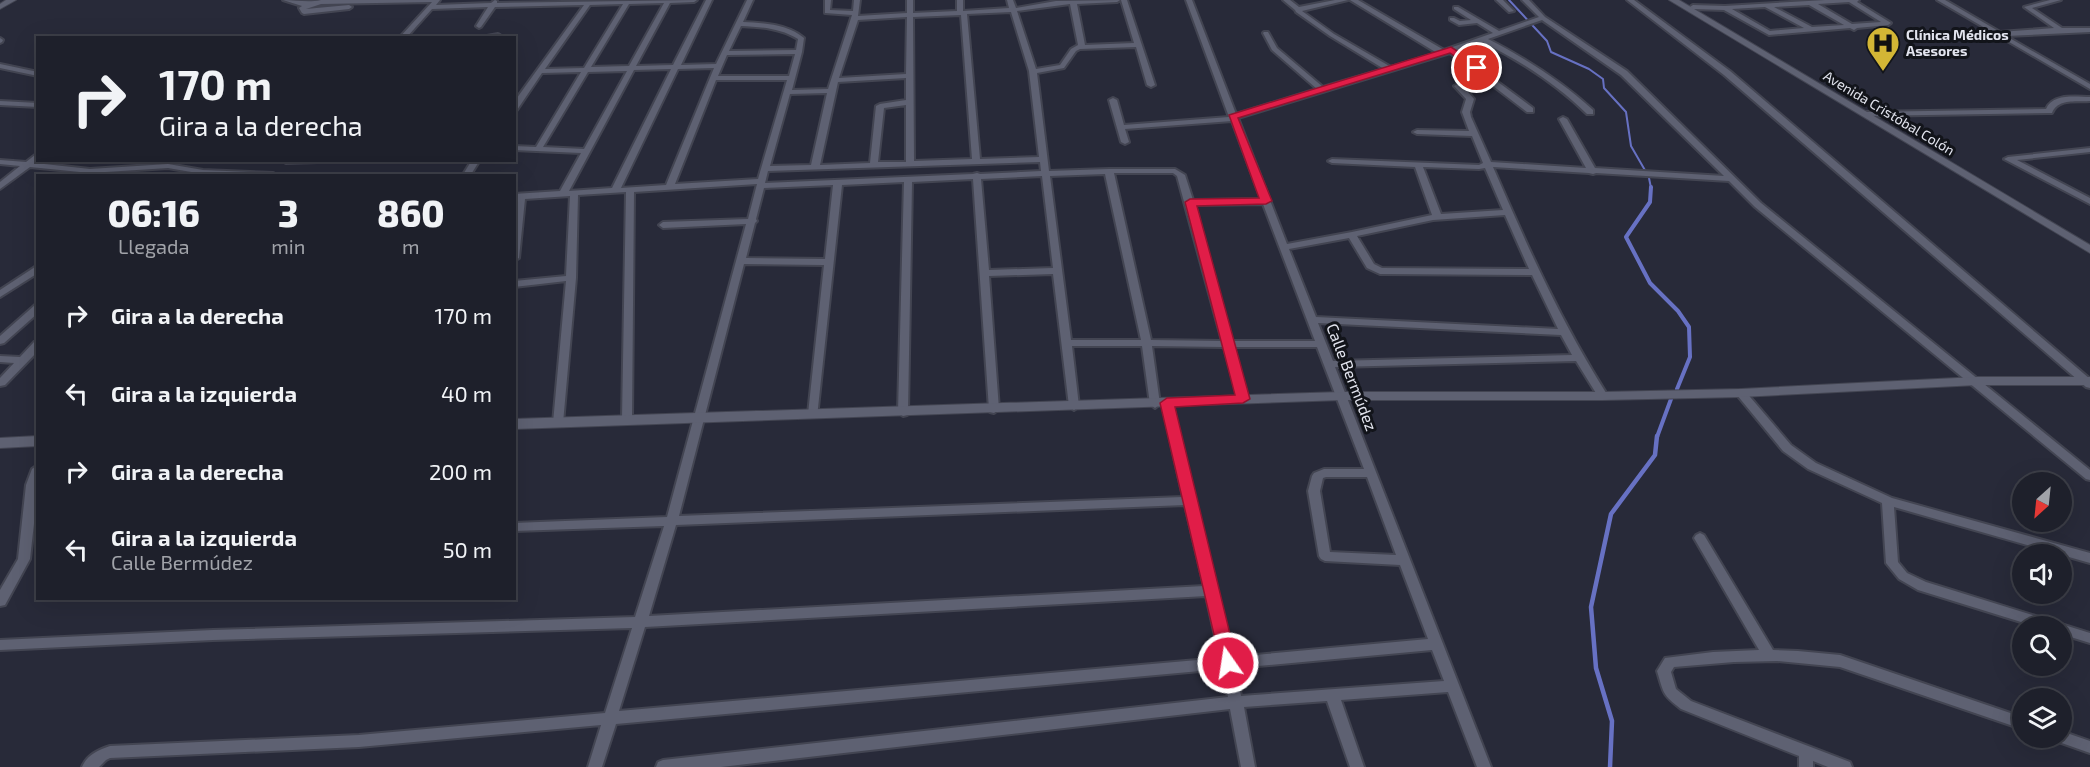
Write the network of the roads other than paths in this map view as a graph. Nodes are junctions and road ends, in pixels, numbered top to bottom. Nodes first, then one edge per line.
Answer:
1 (12, 0) edge
2 (286, 0) edge
3 (694, 0) edge
4 (709, 0) edge
5 (750, 0) edge
6 (828, 0) edge
7 (857, 0) edge
8 (910, 0) edge
9 (960, 0) edge
10 (1010, 0) edge
11 (1117, 0) edge
12 (1124, 0) edge
13 (1189, 0) edge
14 (1286, 0) edge
15 (1345, 0) edge
16 (1353, 0) edge
17 (1499, 0) edge
18 (1525, 0) edge
19 (1630, 0) edge
20 (1673, 0) edge
21 (1681, 0) edge
22 (1850, 0) edge
23 (1856, 0) edge
24 (1940, 0) edge
25 (2058, 0) edge
26 (387, 1) edge
27 (668, 1) edge
28 (627, 2) junction
29 (1055, 2) edge
30 (1073, 2) junction
31 (434, 3) edge
32 (495, 3) edge
33 (588, 3) junction
34 (1811, 3) junction
35 (308, 5) junction
36 (1767, 6) junction
37 (0, 7) edge
38 (1693, 7) junction
39 (1456, 8) dead end
40 (1722, 8) junction
41 (1298, 9) junction
42 (1014, 10) junction
43 (1511, 11) dead end
44 (962, 13) junction
45 (856, 16) junction
46 (910, 16) junction
47 (1452, 19) dead end
48 (1712, 19) junction
49 (1477, 21) junction
50 (1534, 21) junction
51 (738, 24) junction
52 (479, 26) dead end
53 (1854, 28) junction
54 (1813, 30) junction
55 (2061, 30) junction
56 (2073, 30) junction
57 (2090, 30) edge
58 (1266, 33) dead end
59 (1498, 33) junction
60 (2000, 34) junction
61 (404, 36) edge
62 (2090, 36) edge
63 (1482, 39) junction
64 (1138, 45) junction
65 (1082, 47) junction
66 (1451, 50) junction
67 (799, 52) junction
68 (724, 53) junction
69 (1443, 53) junction
70 (0, 66) edge
71 (718, 66) junction
72 (675, 67) junction
73 (631, 69) junction
74 (1390, 69) junction
75 (586, 70) junction
76 (1033, 70) junction
77 (540, 72) junction
78 (36, 74) edge
79 (910, 76) junction
80 (713, 78) junction
81 (791, 78) junction
82 (836, 80) junction
83 (1151, 85) dead end
84 (1458, 86) dead end
85 (2090, 87) edge
86 (1321, 89) junction
87 (831, 91) junction
88 (788, 92) junction
89 (2090, 99) edge
90 (1113, 100) dead end
91 (909, 102) junction
92 (0, 104) edge
93 (36, 105) edge
94 (516, 105) edge
95 (1530, 110) dead end
96 (1590, 112) dead end
97 (1870, 114) junction
98 (1233, 118) junction
99 (1563, 119) dead end
100 (1122, 127) junction
101 (1417, 132) dead end
102 (1475, 134) junction
103 (1125, 142) dead end
104 (516, 148) edge
105 (538, 149) junction
106 (2090, 150) edge
107 (586, 151) junction
108 (36, 159) edge
109 (1043, 159) junction
110 (1332, 161) dead end
111 (0, 162) edge
112 (285, 162) edge
113 (976, 162) junction
114 (910, 164) junction
115 (1418, 164) junction
116 (1489, 164) junction
117 (28, 165) junction
118 (874, 165) junction
119 (815, 167) junction
120 (129, 168) junction
121 (765, 169) junction
122 (188, 170) junction
123 (1109, 171) junction
124 (1593, 172) junction
125 (122, 174) edge
126 (182, 174) edge
127 (256, 174) edge
128 (274, 174) edge
129 (1045, 174) junction
130 (977, 176) junction
131 (909, 178) junction
132 (1732, 179) junction
133 (838, 182) junction
134 (762, 183) junction
135 (0, 186) edge
136 (670, 186) junction
137 (615, 190) junction
138 (630, 190) junction
139 (574, 193) junction
140 (563, 194) junction
141 (518, 197) edge
142 (1266, 201) junction
143 (2090, 201) edge
144 (1190, 202) junction
145 (1509, 212) junction
146 (1437, 216) junction
147 (753, 221) junction
148 (663, 225) dead end
149 (516, 228) edge
150 (1352, 235) junction
151 (2090, 244) edge
152 (1283, 247) junction
153 (2090, 250) edge
154 (741, 261) junction
155 (829, 262) junction
156 (36, 269) edge
157 (1057, 271) junction
158 (1536, 272) junction
159 (983, 273) junction
160 (572, 278) junction
161 (516, 284) edge
162 (0, 294) edge
163 (36, 310) edge
164 (1312, 320) junction
165 (1563, 332) junction
166 (0, 341) edge
167 (1146, 342) junction
168 (1066, 343) junction
169 (1230, 344) junction
170 (1322, 344) junction
171 (36, 347) edge
172 (1577, 357) junction
173 (0, 360) edge
174 (23, 360) junction
175 (1330, 364) junction
176 (1977, 381) junction
177 (2088, 382) edge
178 (1, 383) edge
179 (1741, 393) junction
180 (1342, 396) junction
181 (1603, 396) junction
182 (1243, 399) junction
183 (1161, 404) junction
184 (1074, 406) junction
185 (994, 409) junction
186 (903, 412) junction
187 (813, 414) junction
188 (698, 417) junction
189 (627, 419) junction
190 (558, 423) junction
191 (516, 424) edge
192 (36, 441) edge
193 (0, 443) edge
194 (1371, 473) junction
195 (36, 474) edge
196 (2090, 476) edge
197 (1191, 501) junction
198 (1888, 501) junction
199 (672, 520) junction
200 (516, 527) edge
201 (1700, 538) dead end
202 (2090, 558) edge
203 (1403, 560) junction
204 (1211, 591) junction
205 (0, 601) edge
206 (2019, 616) edge
207 (640, 622) junction
208 (2072, 632) edge
209 (2090, 638) edge
210 (1435, 644) junction
211 (0, 645) edge
212 (1769, 655) junction
213 (1228, 663) junction
214 (1452, 686) junction
215 (1332, 695) junction
216 (1236, 702) junction
217 (612, 717) junction
218 (2012, 720) edge
219 (2072, 741) edge
220 (2090, 747) edge
221 (1806, 760) edge
222 (89, 767) edge
223 (595, 767) edge
224 (663, 767) edge
225 (1248, 767) edge
226 (1357, 767) edge
227 (1484, 767) edge
228 (1845, 767) edge

1 - 37 street
2 - 35 street
3 - 27 street
4 - 72 street
5 - 51 street
6 - 45 street
7 - 45 street
8 - 46 street
9 - 44 street
10 - 42 street
11 - 30 street
12 - 64 street
13 - 98 street, Calle Bermúdez
14 - 41 street
15 - 41 street
16 - 69 street
17 - 43 street
18 - 50 street
19 - 177 street
20 - 97 street, Avenida Cristóbal Colón
21 - 38 street, Avenida Cristóbal Colón
22 - 23 street
22 - 34 street
22 - 53 street
24 - 60 street
25 - 55 street
26 - 31 street
26 - 35 street
27 - 28 street
27 - 73 street
28 - 33 street
28 - 75 street
29 - 30 street
29 - 42 street
30 - 65 street
31 - 32 street
31 - 35 street
31 - 61 street
32 - 33 street
32 - 52 street
33 - 77 street
34 - 36 street
34 - 53 street
36 - 40 street
36 - 54 street
38 - 40 street
38 - 48 street, Avenida Cristóbal Colón
39 - 49 street
40 - 48 street
40 - 54 street
41 - 74 street
42 - 44 street
42 - 76 street
44 - 46 street
44 - 113 street
45 - 46 street
45 - 82 street
46 - 79 street
47 - 49 street
48 - 97 street, Avenida Cristóbal Colón
49 - 59 street
50 - 59 street
50 - 132 street
51 - 67 street
51 - 68 street
53 - 54 street
55 - 56 street
55 - 60 street
56 - 57 street
56 - 62 street
58 - 86 street
59 - 63 street
60 - 85 street
63 - 66 street
63 - 96 street
64 - 65 street
64 - 83 street
65 - 76 street
66 - 69 street
66 - 95 street
67 - 68 street
67 - 81 street
68 - 71 street
69 - 74 street
70 - 78 street
71 - 72 street
71 - 80 street
72 - 73 street
72 - 137 street
73 - 75 street
73 - 107 street
74 - 86 street
75 - 77 street
75 - 105 street
76 - 109 street
77 - 94 street
79 - 82 street
79 - 91 street
80 - 81 street
80 - 136 street
81 - 88 street
82 - 87 street
84 - 102 street
86 - 98 street
87 - 88 street
87 - 119 street
88 - 121 street
89 - 97 street
90 - 100 street
91 - 114 street
91 - 118 street
92 - 93 street
97 - 151 street, Avenida Cristóbal Colón
97 - 153 street, Avenida Cristóbal Colón
98 - 100 street
98 - 142 street, Calle Bermúdez
99 - 124 street
100 - 103 street
101 - 102 street
102 - 116 street
104 - 105 street
105 - 107 street
106 - 143 street
107 - 140 street
108 - 117 street
109 - 113 street
109 - 129 street
110 - 115 street
111 - 117 street
112 - 128 street
113 - 114 street
114 - 118 street
115 - 116 street
115 - 146 street
116 - 124 street
116 - 145 street
117 - 120 street
117 - 135 street
118 - 119 street
119 - 121 street
120 - 122 street
120 - 125 street
121 - 134 street
122 - 126 street
122 - 127 street
123 - 129 street
123 - 144 street
123 - 167 street
124 - 132 street
129 - 130 street
129 - 157 street
130 - 131 street
130 - 159 street
131 - 133 street
131 - 186 street
132 - 176 street
133 - 134 street
133 - 155 street
134 - 136 street
134 - 147 street
136 - 138 street
137 - 138 street
137 - 139 street
138 - 189 street
139 - 140 street
139 - 160 street
140 - 141 street
141 - 149 street
142 - 144 street
142 - 152 street, Calle Bermúdez
144 - 169 street
145 - 146 street
145 - 158 street
146 - 150 street
147 - 148 street
147 - 154 street
150 - 152 street
150 - 158 street
152 - 164 street, Calle Bermúdez
154 - 155 street
154 - 188 street
155 - 187 street
156 - 162 street
157 - 159 street
157 - 168 street
158 - 165 street
159 - 185 street
160 - 161 street
160 - 190 street
163 - 166 street
164 - 165 street
164 - 170 street, Calle Bermúdez
165 - 172 street
167 - 168 street
167 - 169 street
167 - 183 street
168 - 184 street
169 - 170 street
169 - 182 street
170 - 175 street, Calle Bermúdez
171 - 174 street
172 - 175 street
172 - 181 street
173 - 174 street
174 - 178 street
175 - 180 street, Calle Bermúdez
176 - 177 street
176 - 179 street
176 - 196 street
179 - 181 street
179 - 198 street
180 - 181 street
180 - 182 street
180 - 194 street, Calle Bermúdez
182 - 183 street
183 - 184 street
183 - 197 street
184 - 185 street
185 - 186 street
186 - 187 street
187 - 188 street
188 - 189 street
188 - 199 street
189 - 190 street
190 - 191 street
192 - 193 street
194 - 203 street, Calle Bermúdez
194 - 203 street
195 - 205 street
197 - 199 street
197 - 204 street
198 - 202 street
198 - 206 street
199 - 200 street
199 - 207 street
201 - 212 street
203 - 210 street, Calle Bermúdez
204 - 207 street
204 - 213 street
207 - 211 street
207 - 217 street
208 - 209 street
210 - 213 street
210 - 214 street, Calle Bermúdez
212 - 218 street
212 - 221 street
213 - 216 street
213 - 217 street
214 - 215 street
214 - 227 street, Calle Bermúdez
215 - 216 street
215 - 226 street
216 - 224 street
216 - 225 street
217 - 222 street
217 - 223 street
219 - 220 street
221 - 228 street

